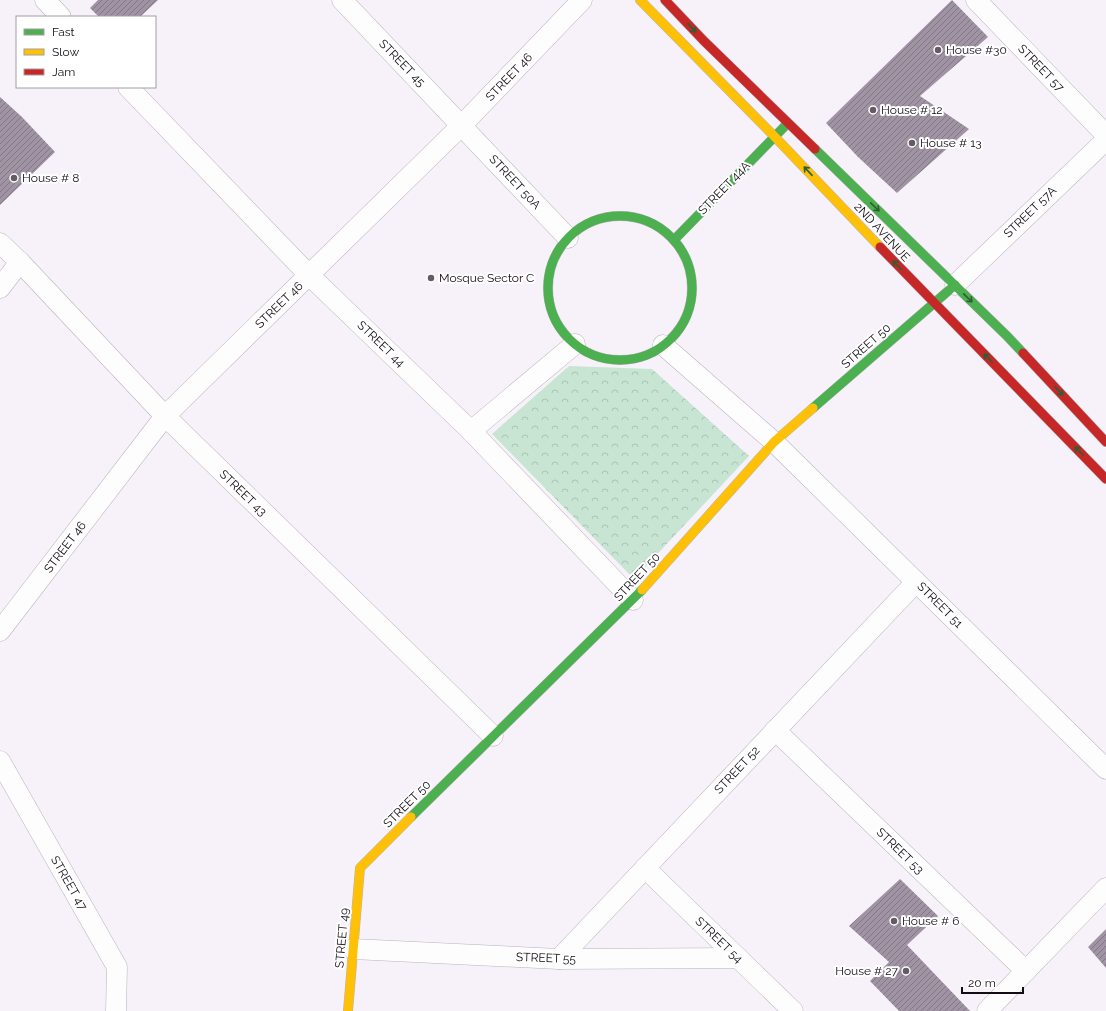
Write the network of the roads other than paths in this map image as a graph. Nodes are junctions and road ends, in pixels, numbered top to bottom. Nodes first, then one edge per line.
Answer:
1 (45, 0) edge
2 (342, 0) edge
3 (582, 0) edge
4 (640, 0) edge
5 (666, 0) edge
6 (976, 0) edge
7 (60, 16) edge
8 (129, 88) edge
9 (788, 122) junction
10 (462, 126) junction
11 (1106, 135) edge
12 (774, 136) junction
13 (1106, 140) edge
14 (568, 238) junction
15 (674, 240) junction
16 (0, 243) edge
17 (20, 262) junction
18 (310, 275) junction
19 (955, 285) junction
20 (0, 288) edge
21 (933, 303) junction
22 (575, 344) junction
23 (663, 345) junction
24 (165, 416) junction
25 (471, 431) junction
26 (774, 442) junction
27 (1106, 442) edge
28 (1106, 479) edge
29 (916, 582) junction
30 (633, 600) junction
31 (0, 632) edge
32 (775, 730) junction
33 (493, 736) junction
34 (0, 761) edge
35 (1106, 769) edge
36 (360, 868) joint
37 (645, 868) junction
38 (1106, 888) edge
39 (353, 949) junction
40 (738, 958) junction
41 (559, 959) junction
42 (1026, 971) junction
43 (116, 1011) edge
44 (348, 1011) edge
45 (793, 1011) edge
46 (987, 1011) edge

1 - 7 street
2 - 10 street, STREET 45
3 - 10 street, STREET 46
4 - 12 street, 2ND AVENUE
5 -> 9 street, 2ND AVENUE
6 - 11 street, STREET 57
8 - 18 street, STREET 44
9 - 12 street, STREET 44A
9 -> 19 street, 2ND AVENUE
10 - 14 street, STREET 50A
10 - 18 street, STREET 46
12 - 15 street, STREET 44A
21 -> 12 street, 2ND AVENUE
13 - 19 street, STREET 57A
14 - 15 street
14 - 22 street
15 - 23 street
16 - 17 street, STREET 43
17 - 20 street
17 - 24 street, STREET 43
18 - 24 street, STREET 46
18 - 25 street, STREET 44
19 - 21 street, STREET 50
19 -> 27 street, 2ND AVENUE
21 - 26 street, STREET 50
28 -> 21 street, 2ND AVENUE
22 - 23 street
22 - 25 street
23 - 26 street
24 - 31 street, STREET 46
24 - 33 street, STREET 43
25 - 30 street, STREET 44
26 - 29 street, STREET 51
26 - 30 street, STREET 50
29 - 32 street, STREET 52
29 - 35 street, STREET 51
30 - 33 street, STREET 50
32 - 37 street, STREET 52
32 - 42 street, STREET 53
33 - 36 street, STREET 50
34 - 43 street, STREET 47
36 - 39 street, STREET 49
37 - 40 street, STREET 54
37 - 41 street, STREET 52
38 - 42 street
39 - 41 street, STREET 55
39 - 44 street, STREET 49
40 - 41 street, STREET 55
40 - 45 street, STREET 54
42 - 46 street

